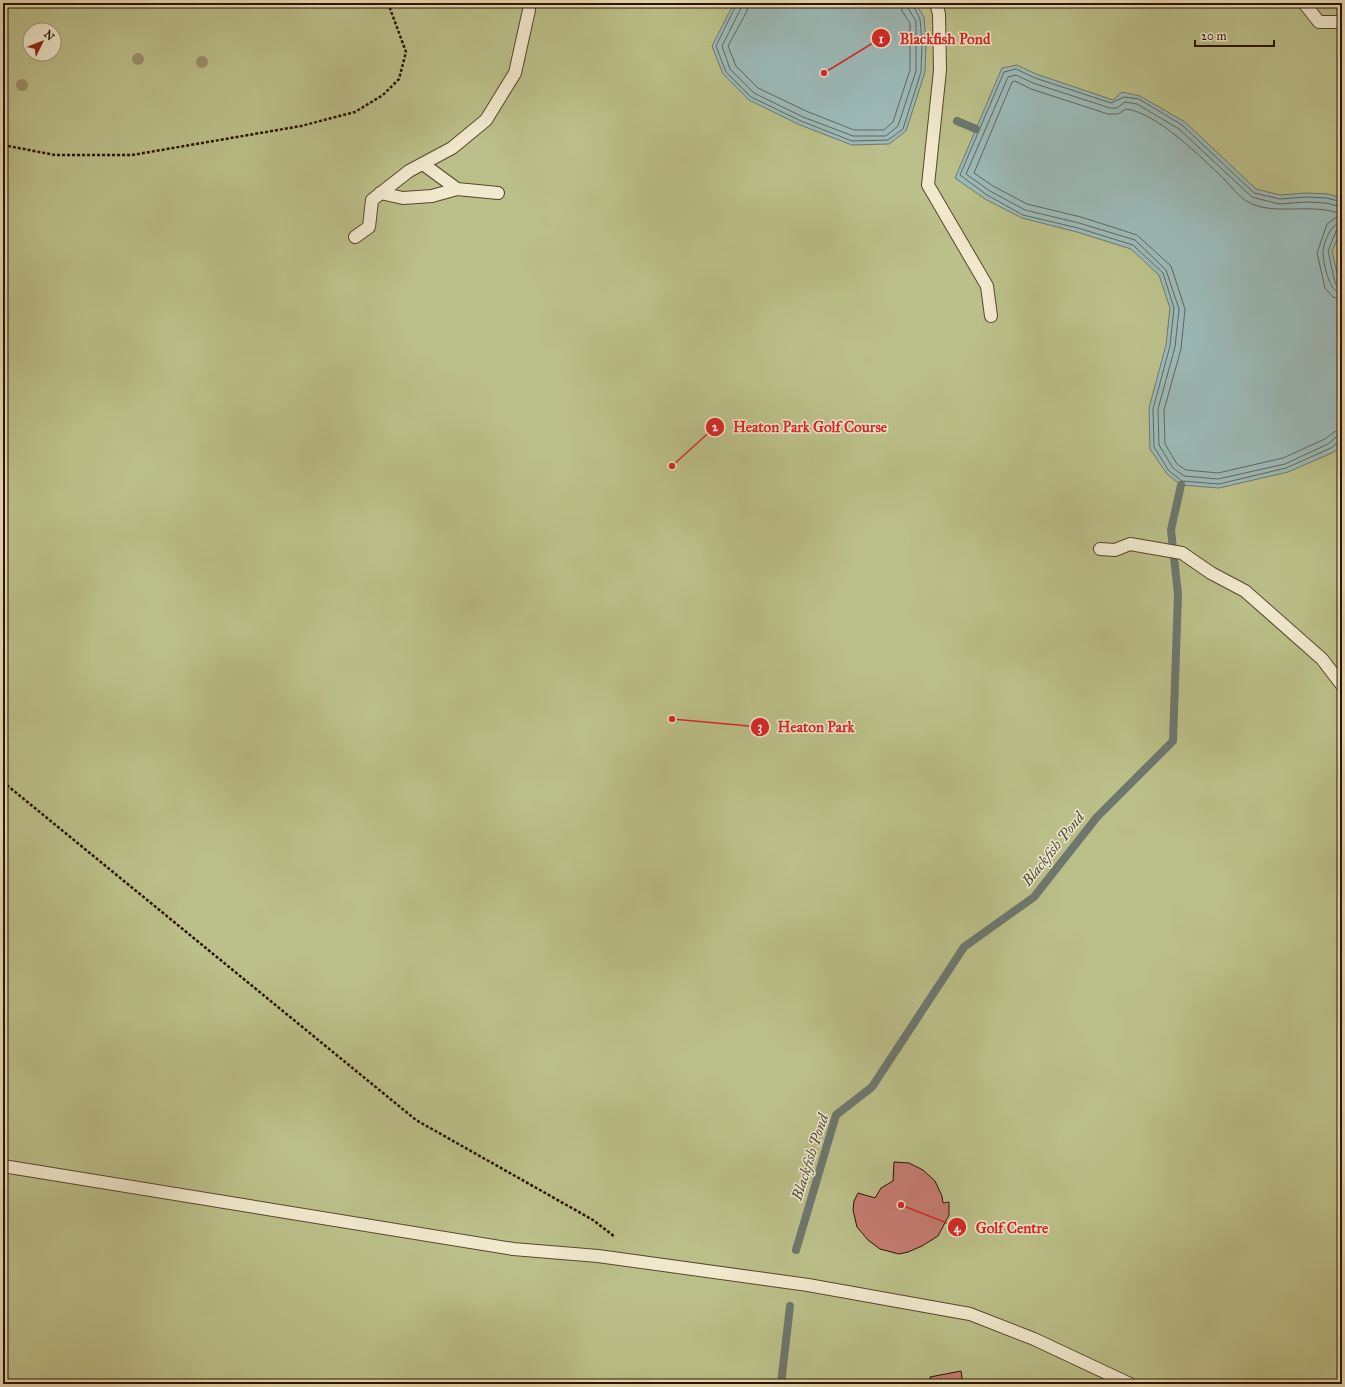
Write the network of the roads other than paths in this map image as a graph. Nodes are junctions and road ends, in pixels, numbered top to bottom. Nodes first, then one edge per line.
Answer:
1 (936, 3) edge
2 (1304, 3) edge
3 (529, 10) dead end
4 (1342, 22) edge
5 (423, 164) junction
6 (457, 189) junction
7 (380, 193) junction
8 (498, 193) dead end
9 (355, 237) dead end
10 (991, 316) dead end
11 (1100, 549) dead end
12 (1342, 685) edge
13 (3, 1166) edge
14 (1130, 1384) edge

1 - 10 lane
2 - 4 lane
3 - 5 lane
5 - 6 lane
5 - 7 lane
6 - 7 lane
6 - 8 lane
7 - 9 lane
11 - 12 lane
13 - 14 lane

